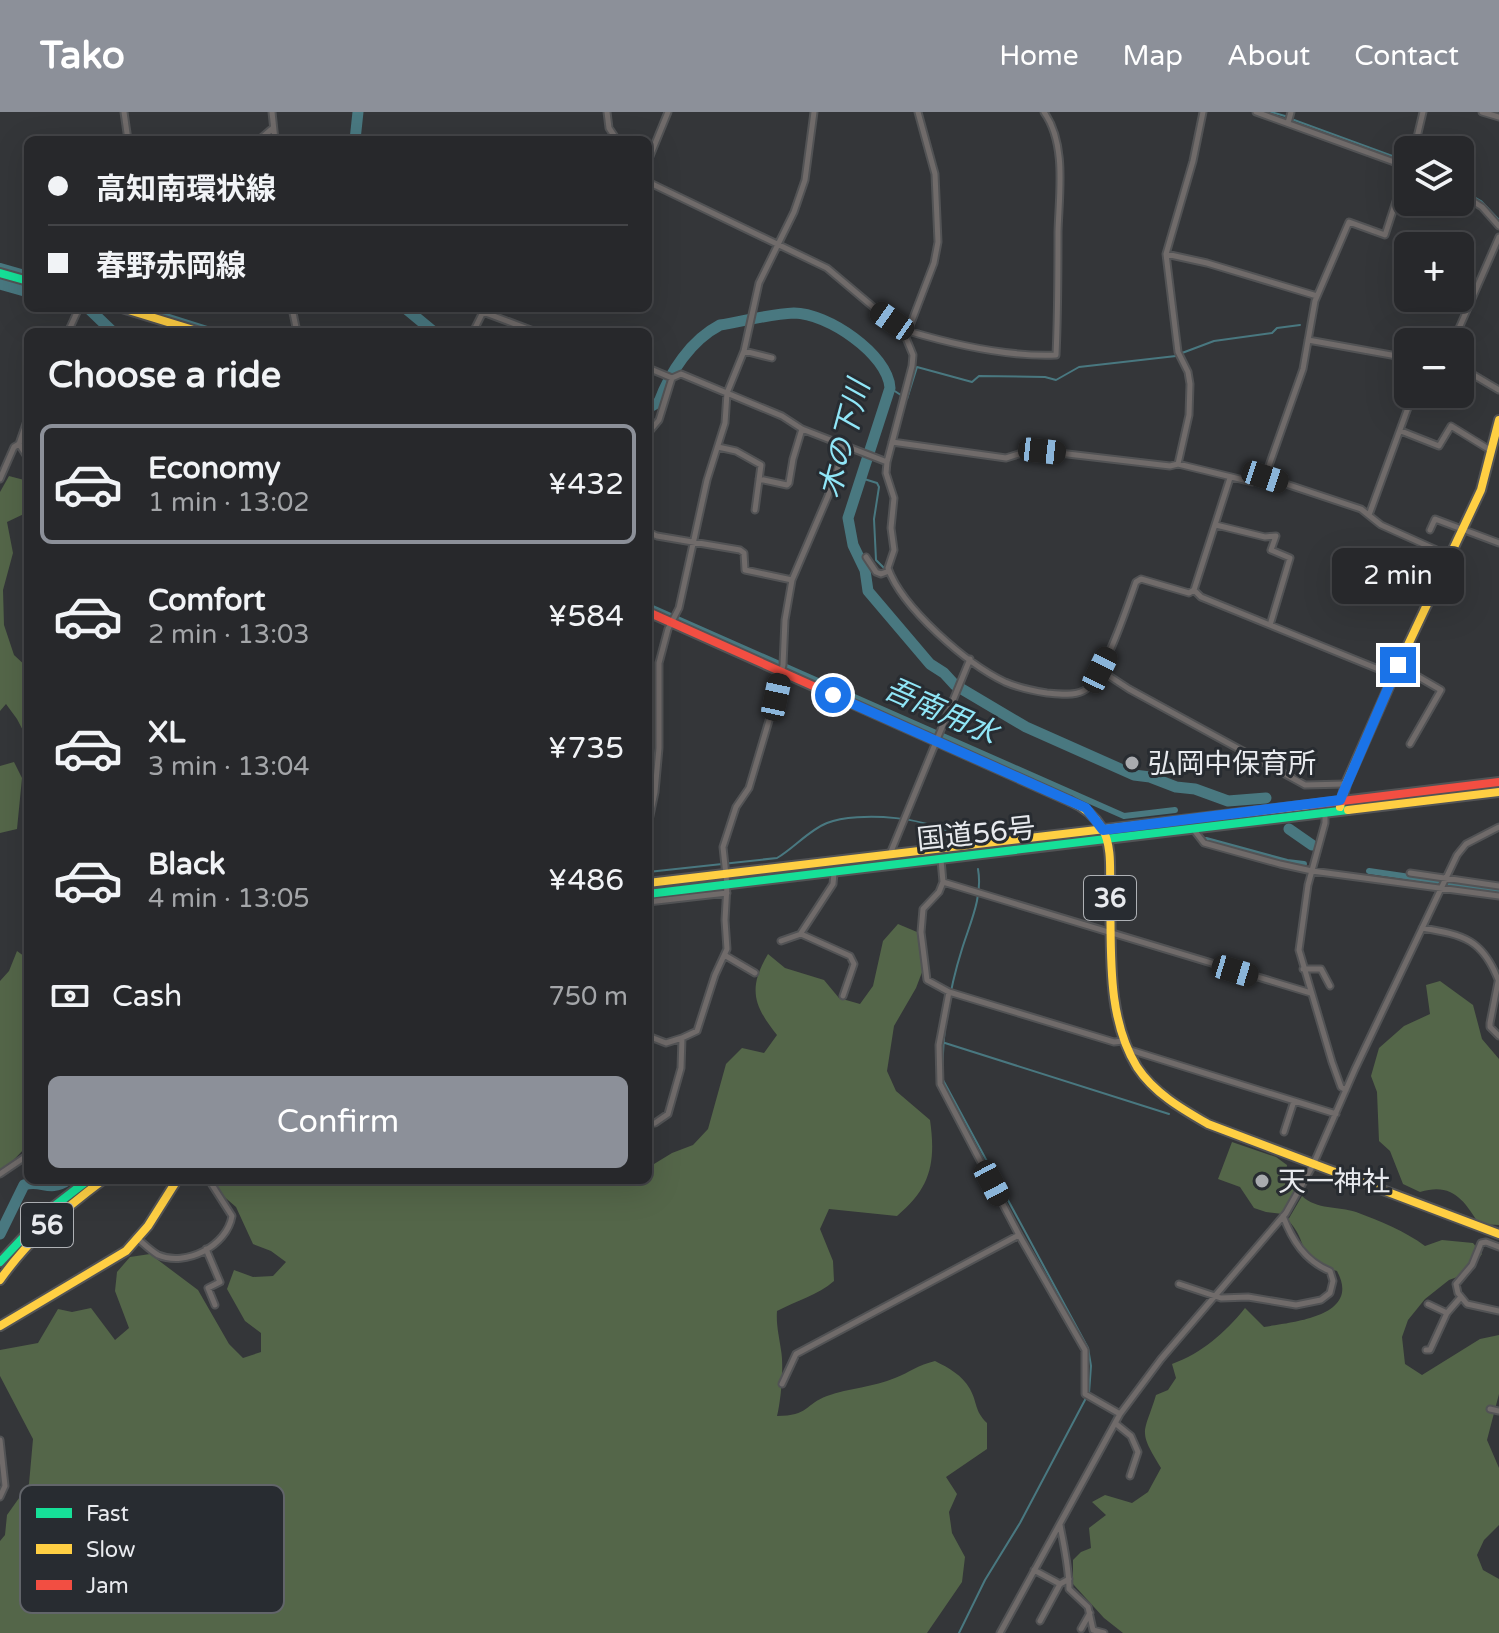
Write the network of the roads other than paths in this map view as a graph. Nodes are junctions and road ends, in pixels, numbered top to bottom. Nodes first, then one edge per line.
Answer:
1 (124, 112) edge
2 (272, 112) edge
3 (607, 112) edge
4 (668, 112) edge
5 (814, 112) edge
6 (918, 112) edge
7 (1044, 112) edge
8 (1203, 112) edge
9 (1256, 112) edge
10 (1291, 112) edge
11 (1423, 112) edge
12 (1482, 112) edge
13 (1499, 117) edge
14 (1288, 123) junction
15 (274, 127) junction
16 (127, 136) edge
17 (264, 136) edge
18 (275, 136) edge
19 (614, 136) edge
20 (1417, 136) edge
21 (652, 151) edge
22 (1394, 162) edge
23 (652, 184) edge
24 (1474, 202) edge
25 (1394, 208) edge
26 (1499, 226) edge
27 (1499, 237) edge
28 (779, 244) junction
29 (1166, 254) junction
30 (0, 273) edge
31 (24, 280) edge
32 (1317, 296) junction
33 (135, 312) edge
34 (489, 312) edge
35 (187, 328) edge
36 (527, 328) edge
37 (1459, 328) edge
38 (906, 332) junction
39 (1308, 340) junction
40 (744, 351) junction
41 (1394, 355) edge
42 (772, 358) dead end
43 (652, 370) edge
44 (1474, 375) edge
45 (670, 377) junction
46 (1499, 390) edge
47 (727, 393) junction
48 (1408, 408) edge
49 (1499, 420) edge
50 (652, 428) edge
51 (802, 429) junction
52 (24, 430) edge
53 (1401, 431) junction
54 (892, 442) junction
55 (19, 444) junction
56 (718, 447) junction
57 (845, 447) junction
58 (1491, 451) junction
59 (24, 452) edge
60 (887, 462) junction
61 (1178, 464) junction
62 (1265, 477) junction
63 (1230, 478) junction
64 (0, 479) edge
65 (759, 479) junction
66 (755, 510) dead end
67 (1369, 515) junction
68 (1216, 525) junction
69 (1465, 528) junction
70 (1430, 530) dead end
71 (652, 533) edge
72 (693, 543) junction
73 (1499, 543) edge
74 (1451, 556) junction
75 (866, 557) dead end
76 (889, 571) junction
77 (792, 580) junction
78 (1194, 590) junction
79 (652, 613) edge
80 (674, 620) junction
81 (1270, 625) junction
82 (970, 659) junction
83 (1398, 665) junction
84 (782, 669) junction
85 (1100, 670) junction
86 (1394, 676) junction
87 (937, 738) junction
88 (1410, 744) dead end
89 (652, 747) edge
90 (659, 748) junction
91 (1499, 782) edge
92 (1346, 784) junction
93 (1499, 792) edge
94 (1340, 800) junction
95 (1324, 803) junction
96 (652, 806) edge
97 (1340, 812) junction
98 (1325, 814) junction
99 (1499, 827) edge
100 (1103, 830) junction
101 (1194, 830) junction
102 (1107, 841) junction
103 (889, 855) junction
104 (941, 860) junction
105 (882, 866) junction
106 (1312, 871) junction
107 (834, 872) junction
108 (1410, 873) dead end
109 (726, 876) junction
110 (943, 882) junction
111 (1445, 882) junction
112 (652, 883) edge
113 (1499, 886) edge
114 (652, 893) edge
115 (1499, 896) edge
116 (652, 901) edge
117 (1422, 928) junction
118 (801, 934) junction
119 (1112, 935) junction
120 (781, 941) dead end
121 (726, 956) junction
122 (1303, 969) junction
123 (755, 973) dead end
124 (1499, 981) edge
125 (1330, 986) dead end
126 (952, 993) junction
127 (1311, 993) junction
128 (843, 996) dead end
129 (1499, 1036) edge
130 (652, 1038) edge
131 (682, 1038) junction
132 (1125, 1045) junction
133 (1346, 1090) junction
134 (1294, 1101) junction
135 (1336, 1114) junction
136 (655, 1123) dead end
137 (1284, 1132) dead end
138 (24, 1158) edge
139 (1313, 1165) junction
140 (0, 1174) edge
141 (83, 1184) edge
142 (98, 1184) edge
143 (174, 1184) edge
144 (212, 1184) edge
145 (1283, 1216) junction
146 (1499, 1234) edge
147 (1019, 1235) junction
148 (138, 1239) junction
149 (1499, 1247) edge
150 (206, 1249) junction
151 (0, 1262) edge
152 (0, 1280) edge
153 (1179, 1284) dead end
154 (1216, 1297) junction
155 (1461, 1297) junction
156 (1428, 1304) dead end
157 (215, 1305) dead end
158 (1499, 1311) edge
159 (1447, 1313) junction
160 (0, 1326) edge
161 (1426, 1350) dead end
162 (782, 1384) dead end
163 (1490, 1409) dead end
164 (1499, 1411) edge
165 (1120, 1414) junction
166 (1115, 1423) junction
167 (0, 1440) edge
168 (1130, 1476) dead end
169 (0, 1497) edge
170 (1060, 1524) junction
171 (1034, 1570) junction
172 (1069, 1579) junction
173 (1060, 1584) junction
174 (1090, 1612) junction
175 (1040, 1621) dead end
176 (1081, 1629) dead end
177 (1092, 1632) edge
178 (1000, 1633) edge
179 (1104, 1633) edge

1 - 16 street
2 - 15 street
3 - 19 street
4 - 21 street
5 - 28 street
6 - 38 street
7 - 38 street
8 - 29 street
9 - 14 street
10 - 14 street
11 - 20 street
12 - 13 street
14 - 22 street
15 - 17 street
15 - 18 street
23 - 28 street
24 - 26 street
25 - 32 street
27 - 37 street
28 - 38 street
28 - 40 street
29 - 32 street
29 - 61 street
30 - 31 main road
32 - 39 street
33 - 35 main road
34 - 36 street
38 - 54 street
39 - 41 street
39 - 62 street
40 - 42 street
40 - 47 street
43 - 45 street
44 - 46 street
45 - 47 street
45 - 50 street
47 - 51 street
47 - 56 street
48 - 53 street
49 - 58 main road
51 - 57 street
51 - 65 street
52 - 55 street
53 - 58 street
53 - 67 street
54 - 60 street
54 - 61 street
55 - 59 street
55 - 64 street
56 - 65 street
56 - 72 street
57 - 60 street
57 - 77 street
58 - 69 main road
60 - 76 street
61 - 63 street
62 - 63 street
62 - 67 street
63 - 68 street
65 - 66 street
67 - 74 street
68 - 78 street
68 - 81 street
69 - 70 street
69 - 73 street
69 - 74 main road
71 - 72 street
72 - 77 street
72 - 80 street
74 - 83 main road
75 - 76 street
76 - 82 street
77 - 84 street
78 - 81 street
78 - 85 street
79 - 80 main road, 36
80 - 84 main road, 36
80 - 90 street
81 - 86 street
82 - 85 street
82 - 87 street
83 - 86 main road
83 - 88 street
84 - 87 main road, 36
84 - 109 street
85 - 92 street
86 - 92 main road
87 - 100 main road, 36
87 - 103 street
89 - 90 street
90 - 96 street
91 - 94 main road, 国道56号
92 - 94 main road
93 - 97 main road, 国道56号
94 - 95 main road, 国道56号
94 - 97 main road
95 - 98 street
95 - 100 main road, 国道56号
97 - 98 main road, 国道56号
98 - 101 main road, 国道56号
98 - 106 street
99 - 111 street
100 - 102 main road, 36
100 - 103 main road, 国道56号
101 - 102 main road, 国道56号
101 - 106 street
102 - 104 main road, 国道56号
102 - 119 main road, 36
103 - 105 street
103 - 109 main road, 国道56号
104 - 105 main road, 国道56号
104 - 110 street
105 - 107 main road, 国道56号
106 - 111 street
106 - 122 street
107 - 109 main road, 国道56号
107 - 118 street
108 - 111 street
109 - 112 main road, 国道56号
109 - 114 main road, 国道56号
109 - 116 street
109 - 121 street
110 - 119 street
110 - 126 street
111 - 113 street
111 - 115 street
111 - 117 street
117 - 124 street
117 - 133 street
118 - 120 street
118 - 128 street
119 - 127 street
119 - 132 main road, 36
121 - 123 street
121 - 131 street
122 - 125 street
122 - 127 street
124 - 129 street
126 - 132 street
126 - 147 street
127 - 133 street
130 - 131 street
131 - 136 street
132 - 134 street
132 - 139 main road, 36
133 - 135 street
134 - 135 street
134 - 137 street
135 - 139 street
138 - 140 street
139 - 145 street
139 - 146 main road, 36
141 - 151 main road, 56
142 - 152 main road, 56
143 - 148 main road
144 - 150 street
145 - 154 street
145 - 154 street
147 - 162 street
147 - 165 street
148 - 150 street
148 - 160 main road
149 - 155 street
150 - 157 street
153 - 154 street
154 - 165 street
155 - 158 street
155 - 159 street
156 - 159 street
159 - 161 street
163 - 164 street
165 - 166 street
166 - 168 street
166 - 170 street
167 - 169 street
170 - 171 street
170 - 172 street
171 - 173 street
171 - 178 street
172 - 173 street
172 - 174 street
173 - 175 street
174 - 176 street
174 - 177 street
177 - 179 street

